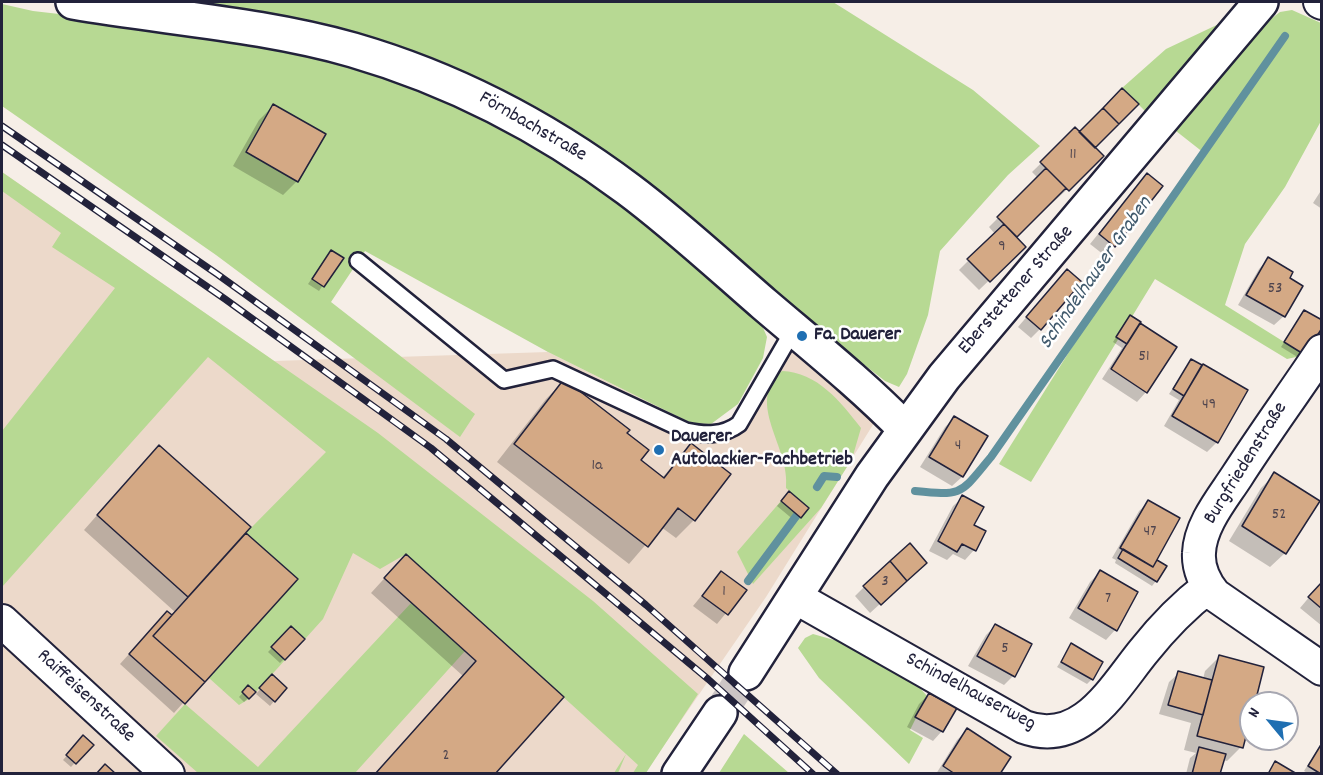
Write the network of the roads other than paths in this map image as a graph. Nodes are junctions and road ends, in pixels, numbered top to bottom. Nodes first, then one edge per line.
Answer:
1 (73, 2) edge
2 (1261, 2) edge
3 (358, 261) dead end
4 (794, 329) junction
5 (1322, 351) edge
6 (905, 429) junction
7 (1208, 587) junction
8 (795, 597) junction
9 (2, 621) edge
10 (1322, 669) edge
11 (746, 673) tunnel mouth
12 (720, 713) tunnel mouth
13 (168, 774) edge
14 (679, 774) edge

1 - 4 street, Förnbachstraße
2 - 6 street, Eberstettener Straße
3 - 4 lane
4 - 6 street, Förnbachstraße
5 - 7 street, Burgfriedenstraße
6 - 8 street, Eberstettener Straße
7 - 8 street, Schindelhauserweg
7 - 10 street
8 - 11 street, Eberstettener Straße
9 - 13 street, Raiffeisenstraße
12 - 14 street

